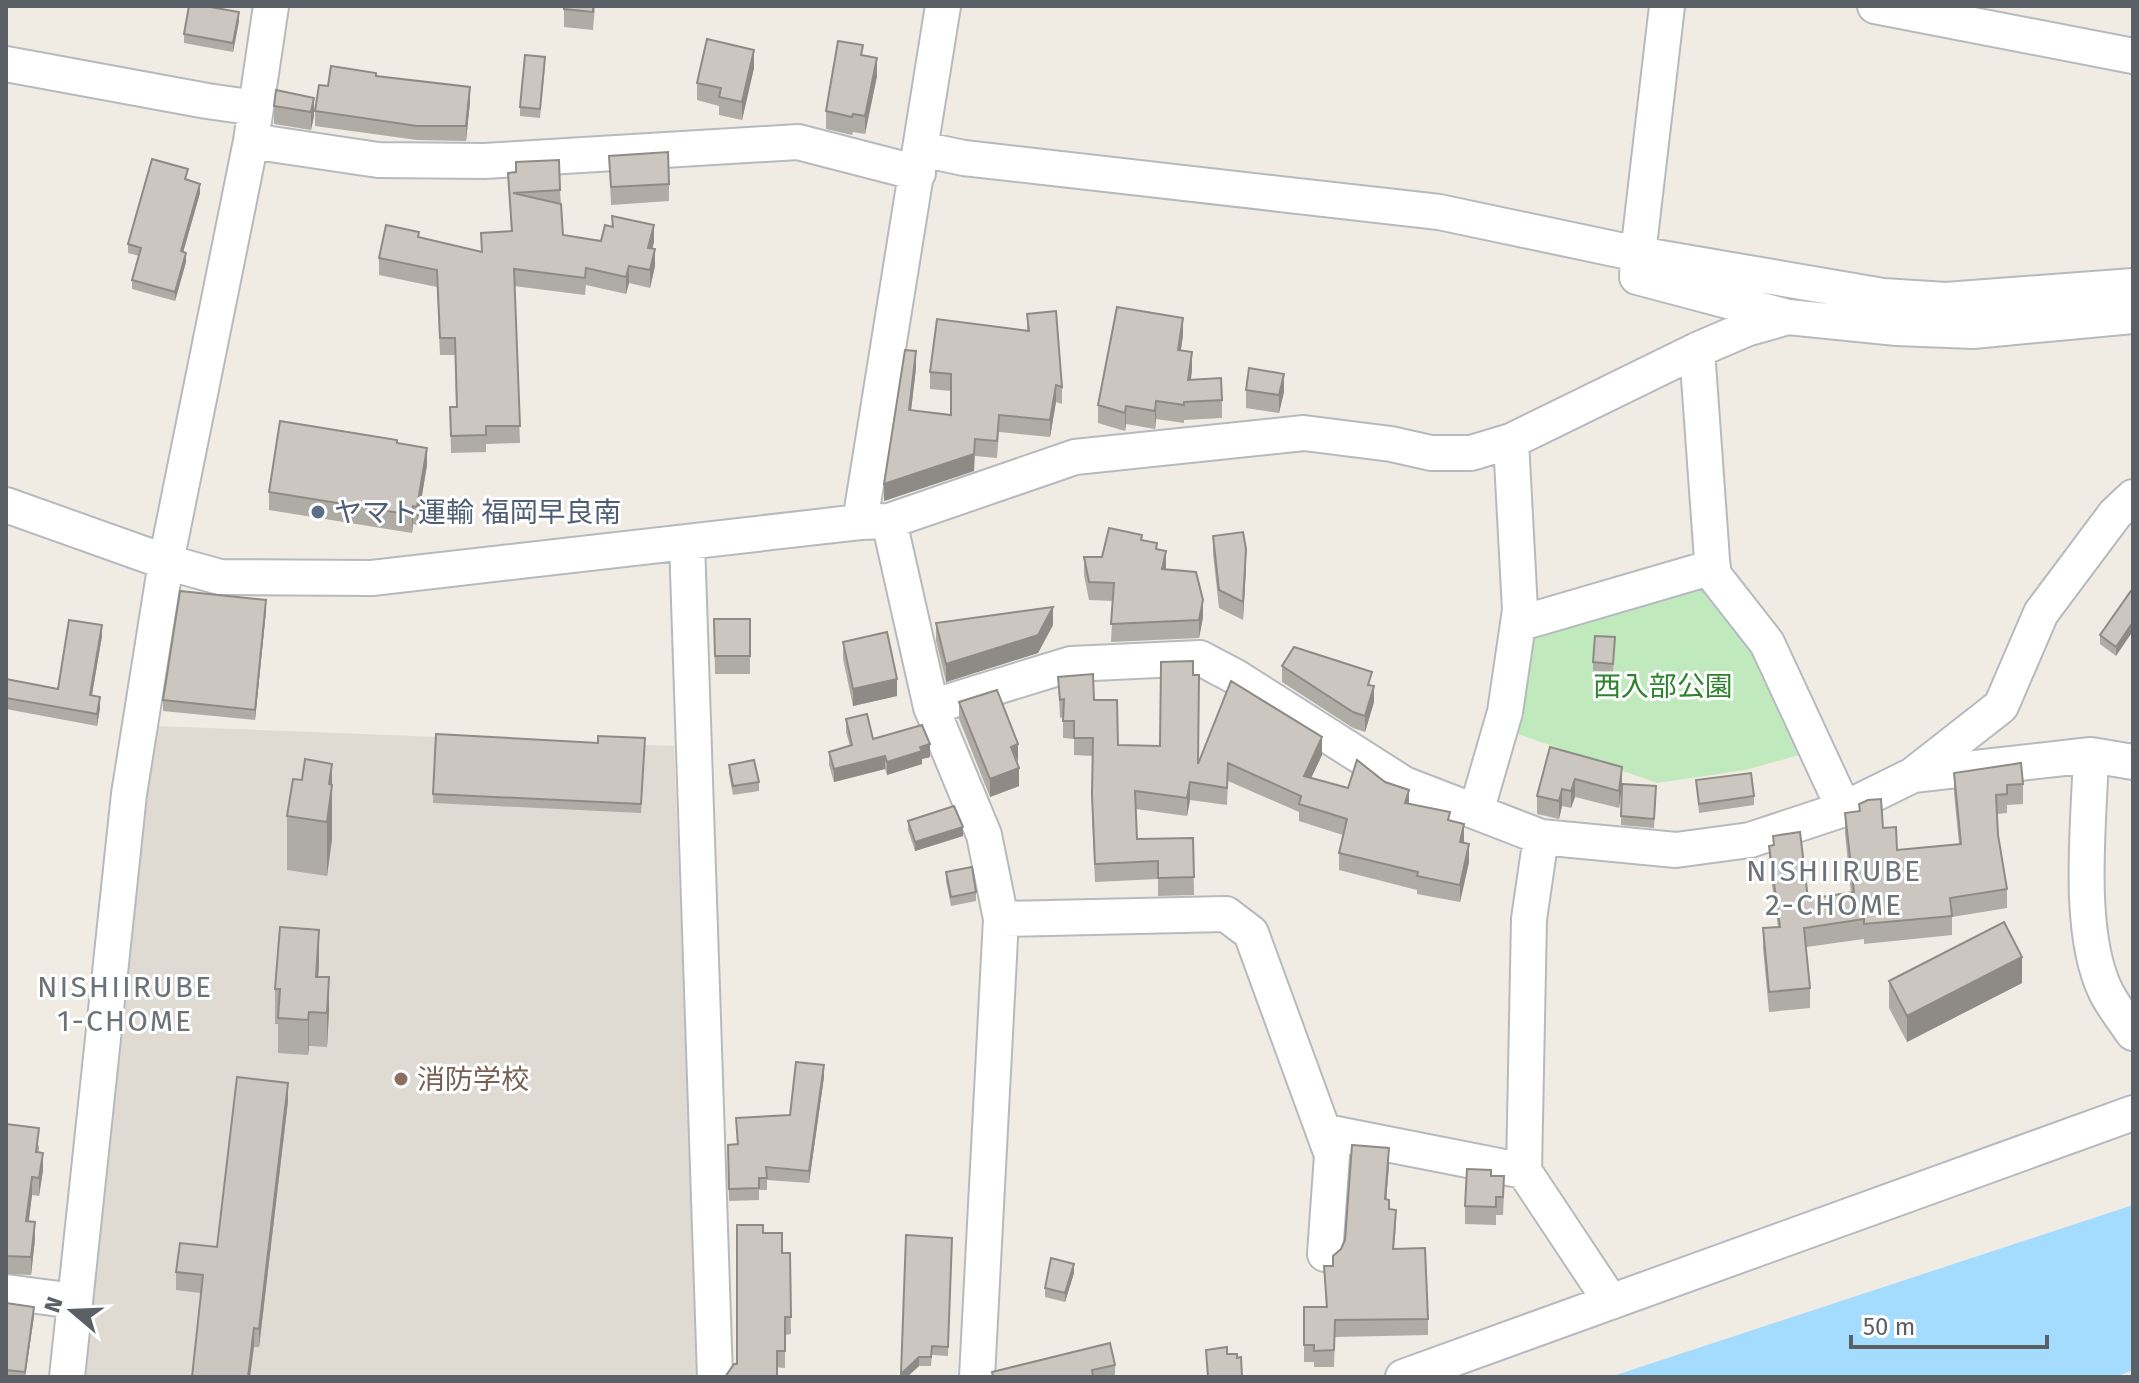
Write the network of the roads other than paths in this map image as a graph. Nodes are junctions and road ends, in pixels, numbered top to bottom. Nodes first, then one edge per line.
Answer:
1 (271, 6) edge
2 (943, 6) edge
3 (1667, 6) edge
4 (1875, 6) edge
5 (2133, 56) edge
6 (6, 64) edge
7 (256, 108) junction
8 (251, 141) junction
9 (919, 161) junction
10 (1638, 254) junction
11 (2133, 286) edge
12 (2133, 316) edge
13 (1788, 317) junction
14 (1697, 350) junction
15 (1511, 441) junction
16 (2133, 497) edge
17 (6, 505) edge
18 (875, 522) junction
19 (687, 542) junction
20 (166, 562) junction
21 (1713, 567) junction
22 (1518, 624) junction
23 (931, 707) junction
24 (2091, 755) junction
25 (2133, 762) edge
26 (1913, 775) junction
27 (1844, 809) junction
28 (1476, 812) junction
29 (1541, 837) junction
30 (1001, 919) junction
31 (2133, 1033) edge
32 (2133, 1113) edge
33 (1326, 1132) junction
34 (1524, 1171) junction
35 (1325, 1254) dead end
36 (6, 1292) edge
37 (75, 1301) junction
38 (1611, 1302) junction
39 (974, 1376) edge
40 (67, 1377) edge
41 (715, 1377) edge
42 (1403, 1377) edge

1 - 7 street
2 - 9 street
3 - 10 street
4 - 5 street
6 - 7 street
7 - 8 street
8 - 9 street
8 - 20 street
9 - 10 street
9 - 18 street
10 - 11 street
10 - 13 street
12 - 13 street
13 - 14 street
14 - 15 street
14 - 21 street
15 - 18 street
15 - 22 street
16 - 26 street
17 - 20 street
18 - 19 street
18 - 23 street
19 - 20 street
19 - 41 street
20 - 37 street
21 - 22 street
21 - 27 street
22 - 28 street
23 - 28 street
23 - 30 street
24 - 25 street
24 - 26 street
24 - 31 street
26 - 27 street
27 - 29 street
28 - 29 street
29 - 34 street
30 - 33 street
30 - 39 street
32 - 38 street
33 - 34 street
33 - 35 street
34 - 38 street
36 - 37 street
37 - 40 street
38 - 42 street

